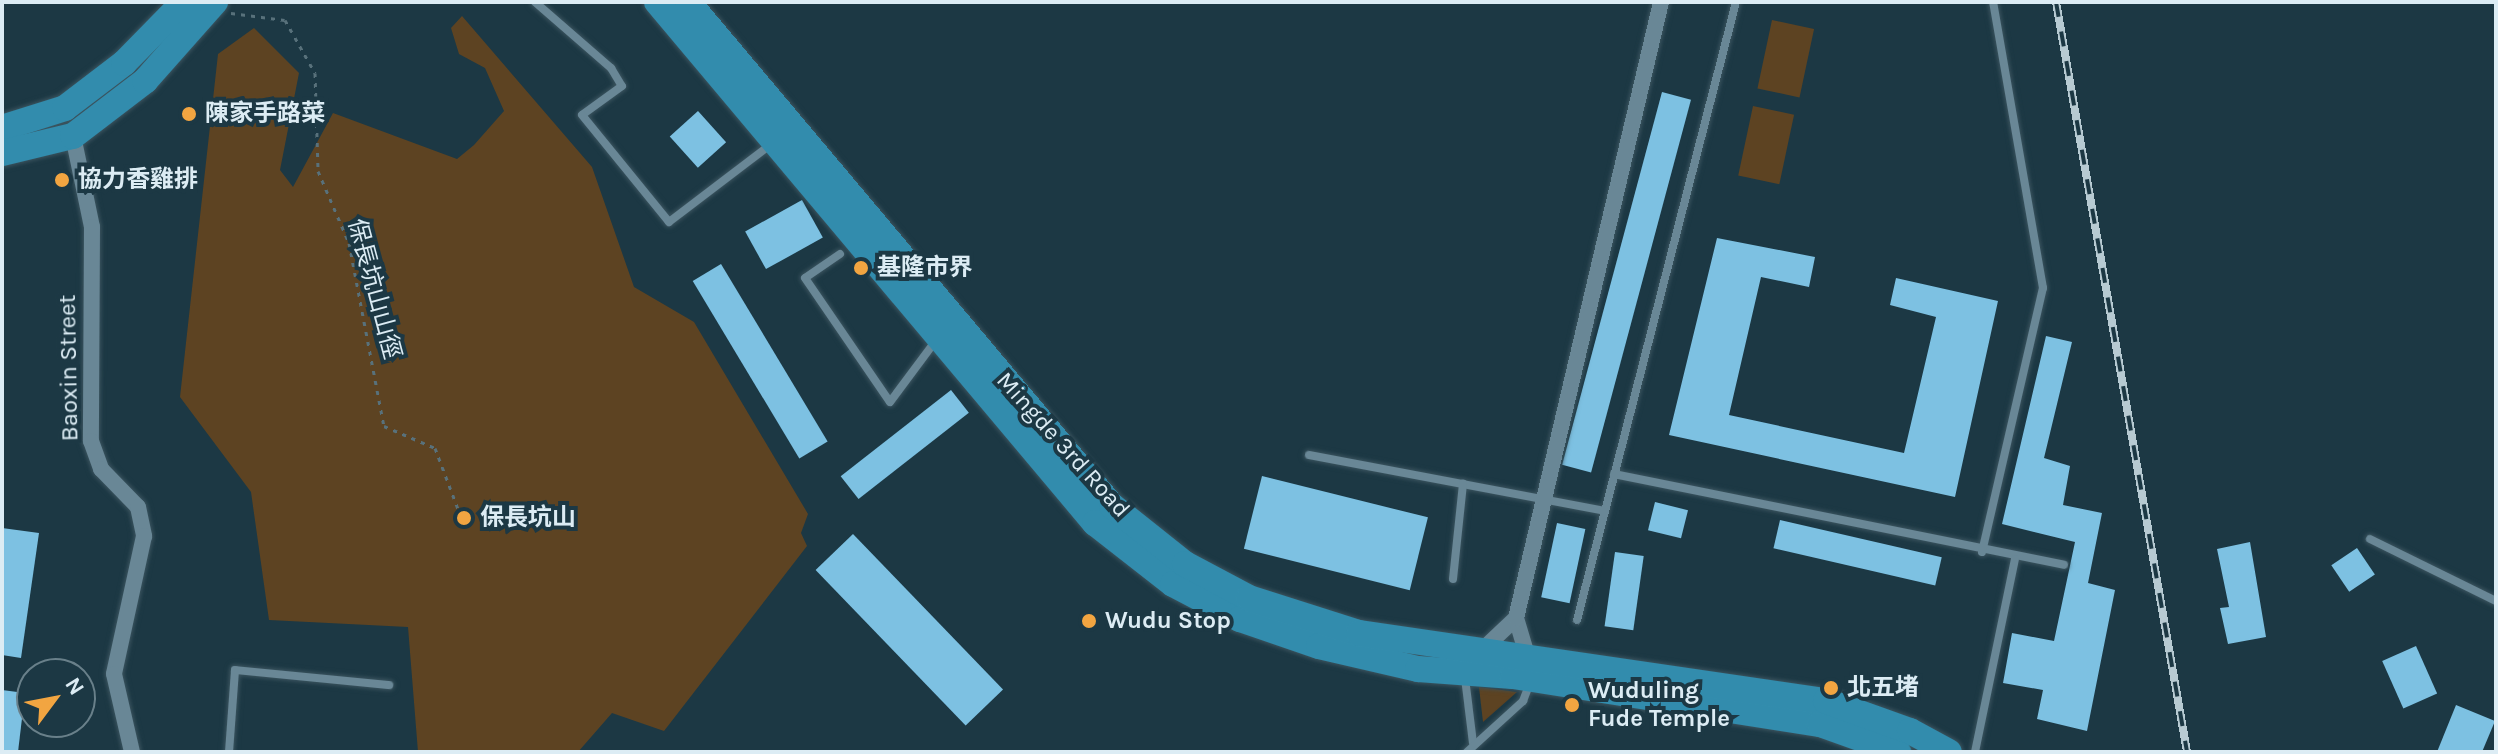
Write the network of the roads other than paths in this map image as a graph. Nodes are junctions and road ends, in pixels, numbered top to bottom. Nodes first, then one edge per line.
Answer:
1 (535, 2) edge
2 (657, 2) edge
3 (688, 2) edge
4 (1661, 2) edge
5 (1736, 2) edge
6 (1993, 2) edge
7 (202, 5) edge
8 (65, 108) junction
9 (2, 128) edge
10 (73, 136) junction
11 (774, 142) junction
12 (2, 153) edge
13 (840, 254) dead end
14 (947, 331) junction
15 (1309, 455) dead end
16 (1614, 474) junction
17 (1463, 484) junction
18 (1544, 498) junction
19 (1605, 511) junction
20 (2370, 539) dead end
21 (1982, 552) junction
22 (2015, 559) junction
23 (2064, 565) dead end
24 (1453, 579) dead end
25 (2496, 601) edge
26 (1516, 618) junction
27 (1577, 620) dead end
28 (1481, 650) junction
29 (1530, 667) junction
30 (1465, 673) junction
31 (389, 685) dead end
32 (1473, 743) junction
33 (132, 752) edge
34 (229, 752) edge
35 (1467, 752) edge
36 (1898, 752) edge
37 (1949, 752) edge
38 (1975, 752) edge

1 - 11 lane
2 - 11 main road, Mingde 3rd Road
3 - 14 main road, Mingde 3rd Road
4 - 18 street
5 - 16 lane
6 - 21 lane
7 - 8 main road
7 - 10 main road
8 - 9 main road
8 - 10 lane, Baoxin Street
10 - 12 main road
10 - 33 street, Baoxin Street
11 - 14 main road, Mingde 3rd Road
13 - 14 lane
14 - 28 main road, Mingde 3rd Road
14 - 30 main road, Mingde 3rd Road
15 - 17 lane
16 - 19 lane
16 - 21 lane
17 - 18 lane
17 - 24 lane
18 - 19 lane
18 - 26 street
19 - 27 lane
20 - 25 lane
21 - 22 lane
22 - 23 lane
22 - 38 lane
26 - 28 street
26 - 29 street
28 - 29 main road, Mingde 3rd Road
28 - 30 street
29 - 30 main road, Mingde 3rd Road
29 - 32 lane
29 - 36 main road, Mingde 3rd Road
29 - 37 main road, Mingde 3rd Road
30 - 32 lane
31 - 34 lane
32 - 35 lane

